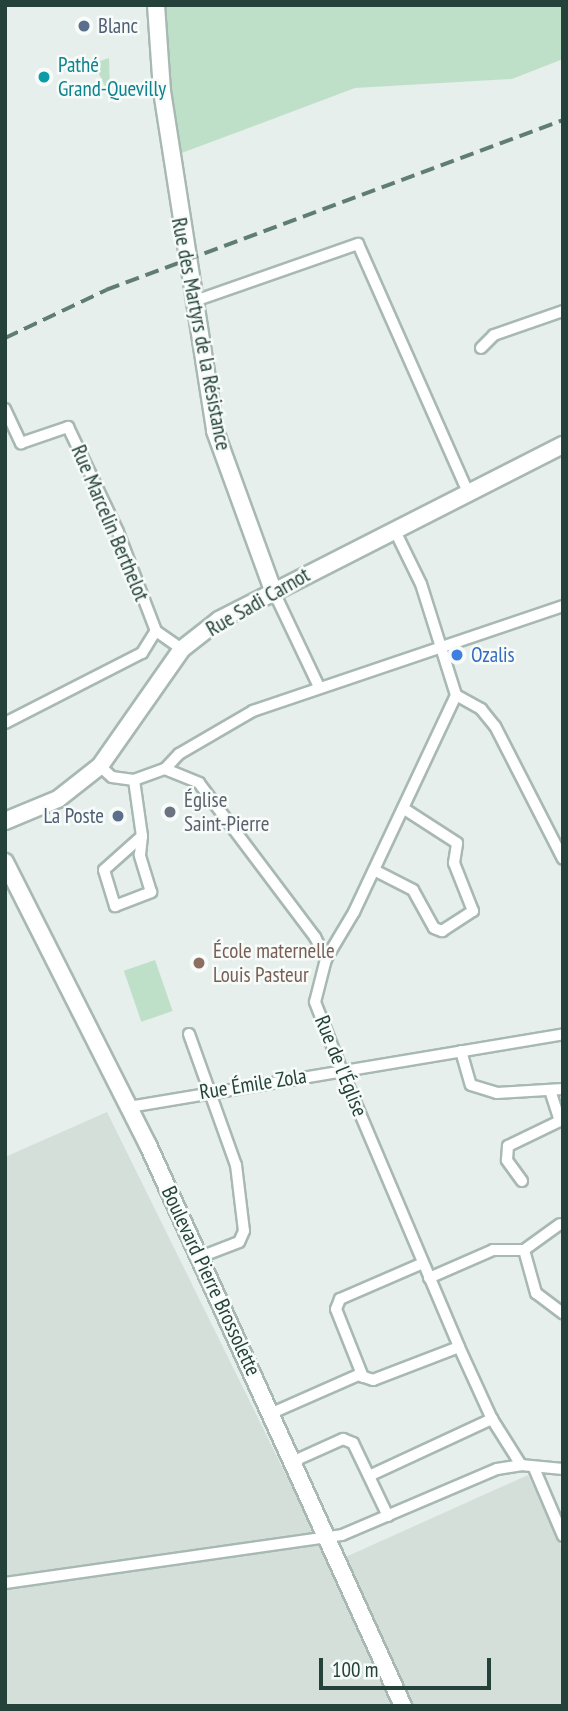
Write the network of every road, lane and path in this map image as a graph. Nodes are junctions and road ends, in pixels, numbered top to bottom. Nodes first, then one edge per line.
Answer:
1 (156, 5) edge
2 (192, 302) junction
3 (563, 311) edge
4 (481, 348) dead end
5 (5, 409) edge
6 (563, 444) edge
7 (468, 492) junction
8 (394, 529) junction
9 (273, 590) junction
10 (563, 606) edge
11 (156, 631) junction
12 (442, 648) junction
13 (183, 649) junction
14 (319, 687) junction
15 (456, 695) junction
16 (5, 723) edge
17 (100, 766) junction
18 (165, 769) junction
19 (134, 780) junction
20 (403, 808) junction
21 (5, 821) edge
22 (142, 836) junction
23 (563, 859) edge
24 (5, 862) edge
25 (374, 870) junction
26 (326, 959) junction
27 (189, 1034) dead end
28 (563, 1034) edge
29 (461, 1051) junction
30 (342, 1070) junction
31 (210, 1091) junction
32 (557, 1091) edge
33 (129, 1107) junction
34 (562, 1122) edge
35 (522, 1181) dead end
36 (560, 1224) dead end
37 (524, 1250) junction
38 (200, 1257) junction
39 (423, 1263) junction
40 (429, 1279) junction
41 (563, 1313) edge
42 (458, 1347) junction
43 (363, 1377) junction
44 (272, 1413) junction
45 (492, 1419) junction
46 (294, 1461) junction
47 (521, 1465) junction
48 (534, 1468) junction
49 (563, 1469) edge
50 (369, 1476) junction
51 (388, 1516) junction
52 (563, 1536) edge
53 (328, 1538) junction
54 (5, 1583) edge
55 (403, 1706) edge

1 - 2 street, Rue des Martyrs de la Résistance
2 - 7 street
2 - 9 street, Rue des Martyrs de la Résistance
3 - 4 street
5 - 11 street, Rue Marcelin Berthelot
6 - 7 street, Rue Sadi Carnot
7 - 8 street, Rue Sadi Carnot
8 - 9 street, Rue Sadi Carnot
8 - 12 street
9 - 13 street, Rue Sadi Carnot
9 - 14 street, Rue des Martyrs de la Résistance
10 - 12 street
11 - 13 street
11 - 16 street
12 - 14 street
12 - 15 street
13 - 17 street, Rue Sadi Carnot
14 - 18 street
15 - 20 street, Rue de l'Église
15 - 23 street
17 - 19 street
17 - 21 street, Rue Sadi Carnot
18 - 19 street
18 - 26 street
19 - 22 street
20 - 25 street, Rue de l'Église
20 - 25 street
22 - 22 street
24 - 33 street, Boulevard Pierre Brossolette
25 - 26 street, Rue de l'Église
26 - 30 street, Rue de l'Église
27 - 31 street
28 - 29 street, Rue Émile Zola
29 - 30 street, Rue Émile Zola
29 - 32 street
30 - 31 street, Rue Émile Zola
30 - 39 street, Rue de l'Église
31 - 33 street, Rue Émile Zola
31 - 38 street
32 - 34 street
33 - 38 street, Boulevard Pierre Brossolette
34 - 35 street
36 - 37 street
37 - 40 street
37 - 41 street
38 - 44 street, Boulevard Pierre Brossolette
39 - 40 street, Rue de l'Église
39 - 43 street
40 - 42 street, Rue de l'Église
42 - 43 street
42 - 45 street, Rue de l'Église
43 - 44 street
44 - 46 street, Boulevard Pierre Brossolette
45 - 47 street, Rue de l'Église
45 - 50 street
46 - 50 street
46 - 53 street, Boulevard Pierre Brossolette
47 - 48 street
47 - 51 street
48 - 49 street
48 - 52 street
50 - 51 street
51 - 53 street
53 - 54 street
53 - 55 street, Boulevard Pierre Brossolette

